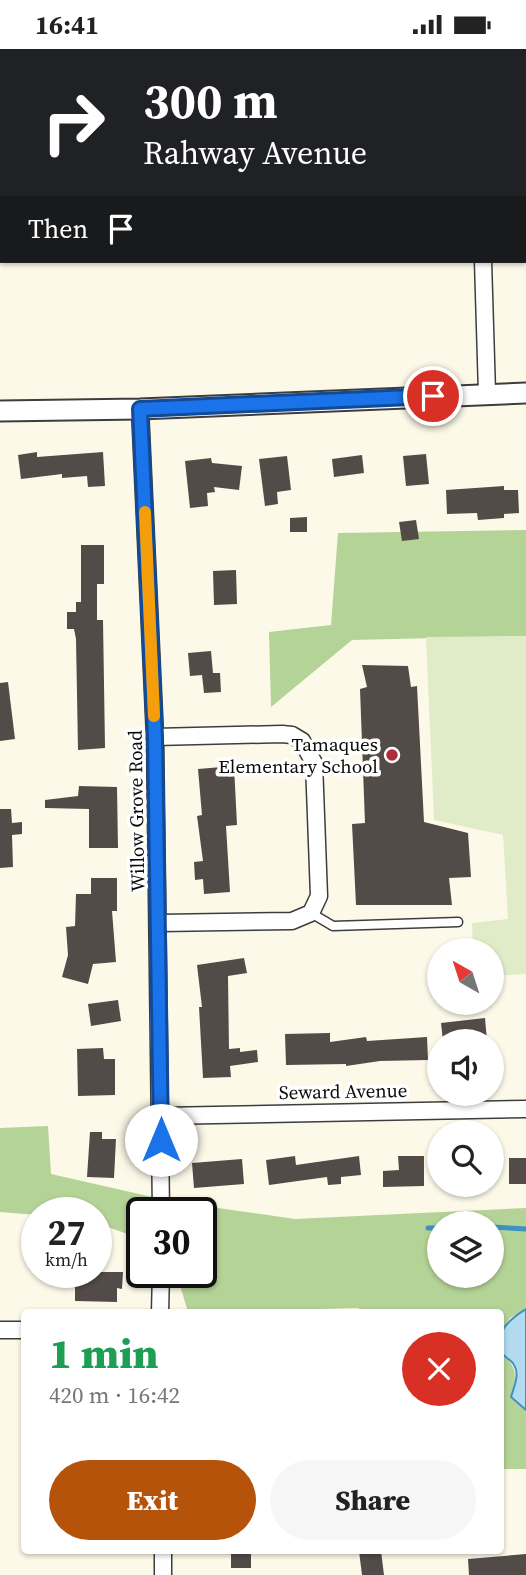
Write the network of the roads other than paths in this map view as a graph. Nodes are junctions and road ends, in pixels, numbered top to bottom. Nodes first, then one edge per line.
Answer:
1 (483, 263) edge
2 (487, 393) junction
3 (526, 393) edge
4 (140, 409) junction
5 (0, 411) edge
6 (155, 737) junction
7 (311, 913) junction
8 (458, 922) dead end
9 (160, 923) junction
10 (526, 1109) edge
11 (161, 1115) junction
12 (161, 1197) edge
13 (161, 1288) edge
14 (160, 1309) edge
15 (0, 1329) edge
16 (21, 1330) edge
17 (163, 1554) edge
18 (163, 1575) edge

1 - 2 street
2 - 3 street
2 - 4 street
4 - 5 street
4 - 6 street, Willow Grove Road
6 - 7 street
6 - 9 street, Willow Grove Road
7 - 8 lane
7 - 9 street
9 - 11 street, Willow Grove Road
10 - 11 street, Seward Avenue
11 - 12 street, Willow Grove Road
13 - 14 street
15 - 16 street
17 - 18 street

